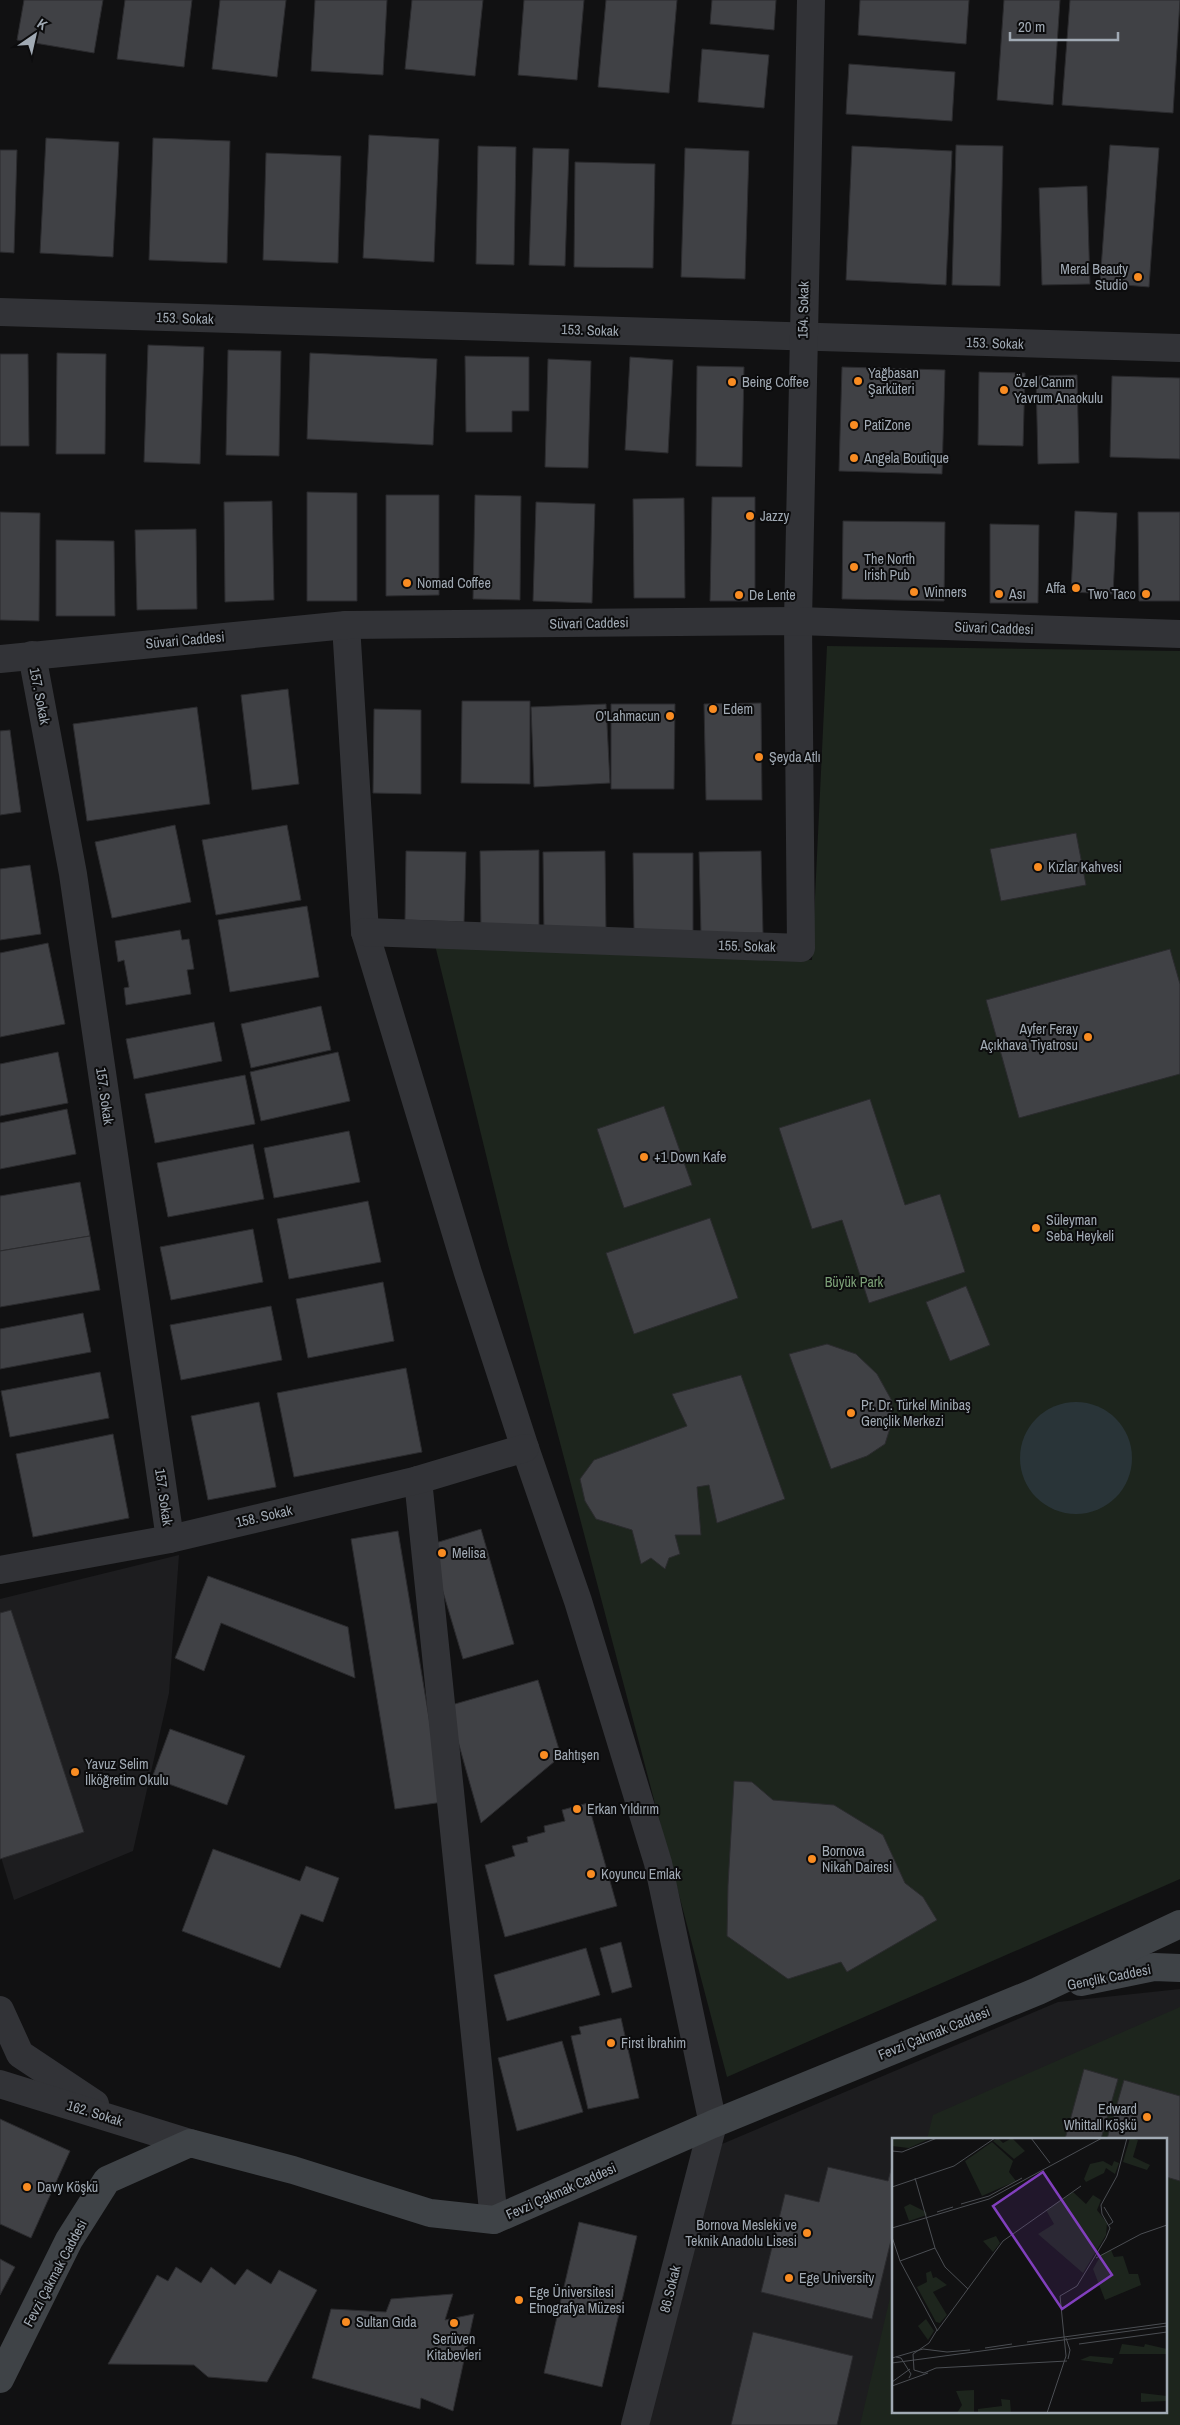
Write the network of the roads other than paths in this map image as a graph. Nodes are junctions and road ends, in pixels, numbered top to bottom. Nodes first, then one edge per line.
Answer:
1 (811, 0) edge
2 (0, 312) edge
3 (802, 337) junction
4 (1180, 348) edge
5 (798, 621) junction
6 (346, 625) junction
7 (1180, 634) edge
8 (32, 655) junction
9 (0, 659) edge
10 (365, 932) junction
11 (525, 1448) junction
12 (418, 1480) junction
13 (170, 1539) junction
14 (0, 1570) edge
15 (1180, 1924) edge
16 (1180, 1968) edge
17 (1038, 1990) junction
18 (0, 2010) edge
19 (0, 2084) edge
20 (119, 2121) junction
21 (713, 2124) junction
22 (190, 2143) junction
23 (494, 2220) junction
24 (0, 2379) edge
25 (635, 2425) edge

1 - 3 street, 154. Sokak
2 - 3 street, 153. Sokak
3 - 4 street, 153. Sokak
3 - 5 street, 154. Sokak
5 - 6 street, Süvari Caddesi
5 - 7 street, Süvari Caddesi
5 - 10 street, 155. Sokak
6 - 8 street, Süvari Caddesi
6 - 10 street
8 - 9 street, Süvari Caddesi
8 - 13 street, 157. Sokak
10 - 11 street
11 - 12 street, 158. Sokak
11 - 21 street
12 - 13 street, 158. Sokak
12 - 23 street
13 - 14 street, 158. Sokak
15 - 17 main road, Fevzi Çakmak Caddesi
16 - 17 main road, Gençlik Caddesi
17 - 21 main road, Fevzi Çakmak Caddesi
18 - 20 street
19 - 20 street, 162. Sokak
20 - 22 street, 162. Sokak
21 - 23 main road, Fevzi Çakmak Caddesi
21 - 25 street, 86.Sokak
22 - 23 main road, Fevzi Çakmak Caddesi
22 - 24 main road, Fevzi Çakmak Caddesi

